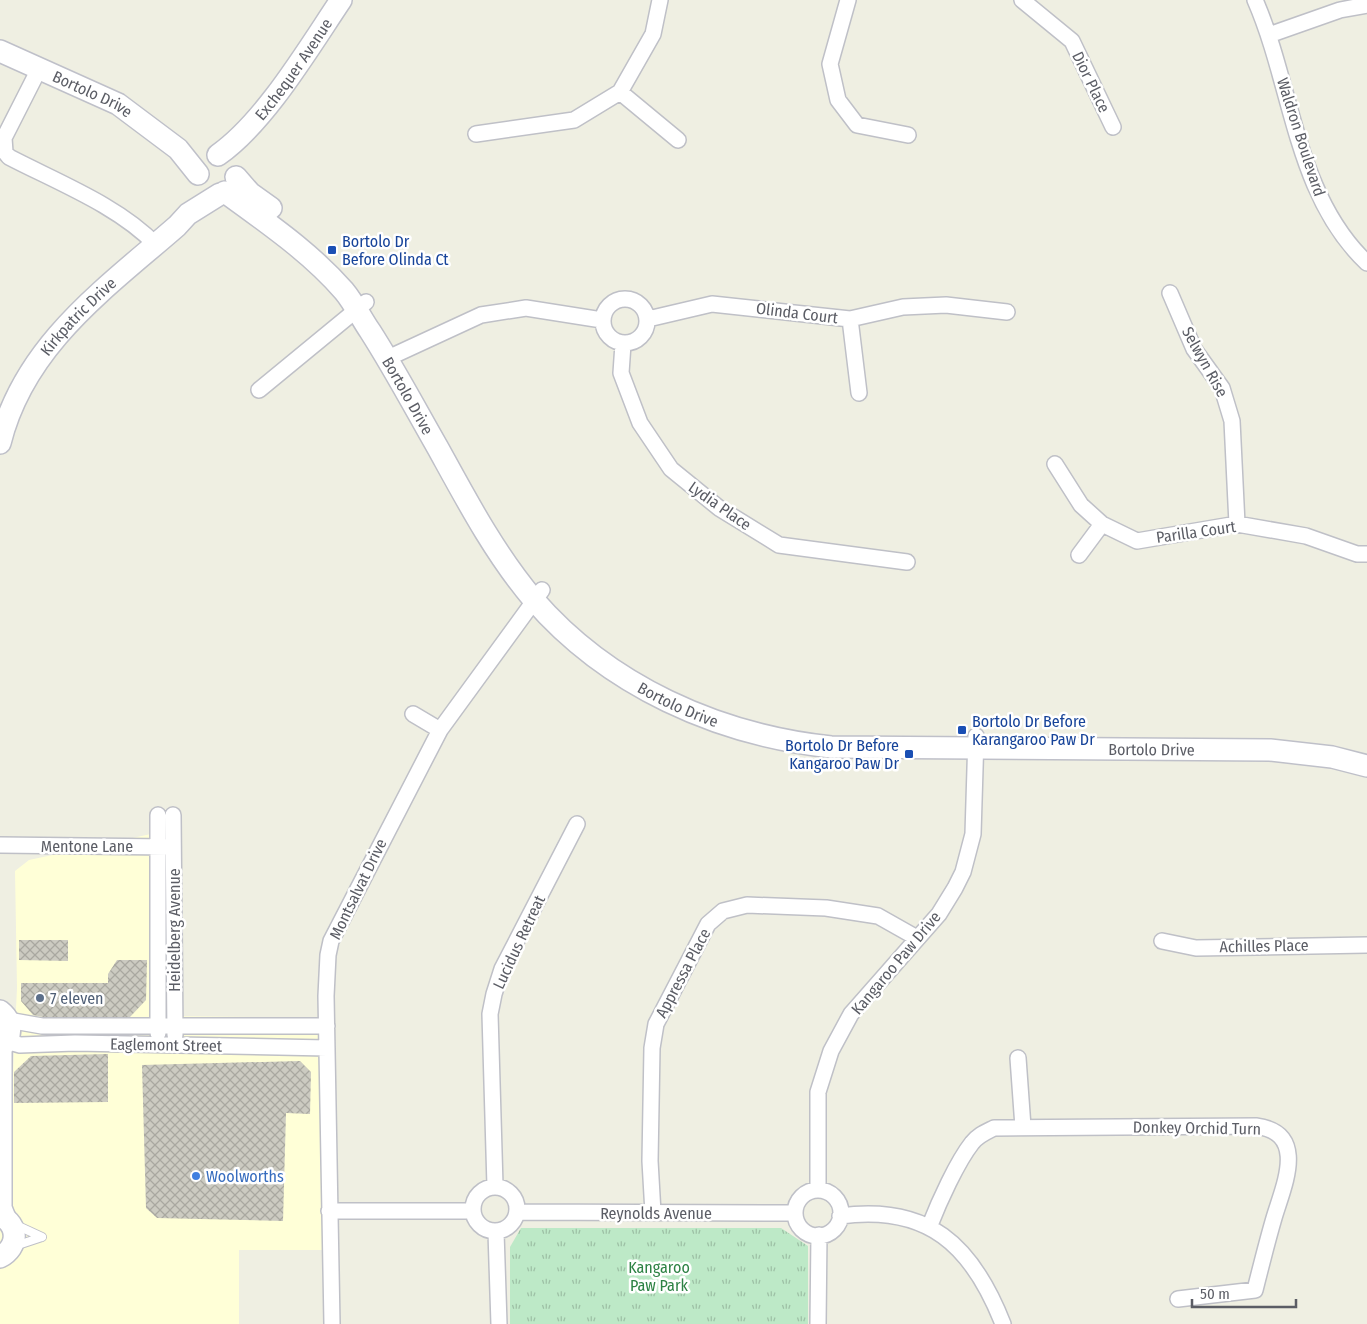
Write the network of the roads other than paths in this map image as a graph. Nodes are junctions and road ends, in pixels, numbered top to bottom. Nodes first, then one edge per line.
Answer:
1 (340, 0) edge
2 (660, 0) edge
3 (848, 0) edge
4 (1022, 0) edge
5 (1255, 0) edge
6 (1367, 5) edge
7 (1269, 35) junction
8 (0, 51) edge
9 (39, 69) junction
10 (620, 92) junction
11 (1113, 127) dead end
12 (476, 134) dead end
13 (908, 135) dead end
14 (678, 140) dead end
15 (178, 149) junction
16 (224, 174) junction
17 (198, 176) junction
18 (188, 214) junction
19 (156, 245) junction
20 (1367, 263) edge
21 (1170, 293) dead end
22 (362, 306) junction
23 (1007, 312) dead end
24 (648, 319) junction
25 (602, 320) junction
26 (850, 320) junction
27 (623, 344) junction
28 (393, 356) junction
29 (259, 390) dead end
30 (858, 393) dead end
31 (0, 443) edge
32 (1055, 464) dead end
33 (1102, 524) junction
34 (1237, 524) junction
35 (1367, 554) edge
36 (1079, 555) dead end
37 (907, 562) dead end
38 (538, 595) junction
39 (413, 714) dead end
40 (440, 730) junction
41 (976, 742) junction
42 (1367, 753) edge
43 (1367, 766) edge
44 (166, 815) dead end
45 (577, 824) dead end
46 (0, 846) edge
47 (166, 846) junction
48 (918, 938) junction
49 (1162, 941) dead end
50 (1367, 945) edge
51 (2, 1012) edge
52 (158, 1025) junction
53 (174, 1026) junction
54 (327, 1026) junction
55 (158, 1045) junction
56 (2, 1046) edge
57 (175, 1046) junction
58 (327, 1048) junction
59 (1018, 1058) dead end
60 (1023, 1127) junction
61 (495, 1186) junction
62 (818, 1190) junction
63 (329, 1211) junction
64 (472, 1211) junction
65 (518, 1212) junction
66 (795, 1212) junction
67 (653, 1213) junction
68 (840, 1216) junction
69 (5, 1218) edge
70 (930, 1226) junction
71 (496, 1232) junction
72 (819, 1235) junction
73 (3, 1257) edge
74 (1178, 1299) dead end
75 (332, 1324) edge
76 (499, 1324) edge
77 (818, 1324) edge
78 (1002, 1324) edge

1 - 16 street, Exchequer Avenue
2 - 10 street
3 - 13 street
4 - 11 street, Dior Place
5 - 7 street, Waldron Boulevard
6 - 7 street
7 - 20 street, Waldron Boulevard
8 - 9 street, Bortolo Drive
9 - 15 street, Bortolo Drive
9 - 19 street
10 - 12 street
10 - 14 street
15 - 16 street, Bortolo Drive
15 - 17 street, Bortolo Drive
16 - 17 street
16 - 17 street, Bortolo Drive
16 - 18 street, Kirkpatric Drive
16 - 22 street, Bortolo Drive
17 - 18 street
18 - 19 street, Kirkpatric Drive
19 - 31 street, Kirkpatric Drive
21 - 34 street, Selwyn Rise
22 - 28 street, Bortolo Drive
22 - 29 street
23 - 26 street, Olinda Court
24 - 25 street
24 - 26 street, Olinda Court
24 - 27 street
25 - 27 street
25 - 28 street
26 - 30 street
27 - 37 street, Lydia Place
28 - 38 street, Bortolo Drive
32 - 33 street, Parilla Court
33 - 34 street, Parilla Court
33 - 36 street
34 - 35 street, Parilla Court
38 - 40 street, Montsalvat Drive
38 - 41 street, Bortolo Drive
39 - 40 street
40 - 54 street, Montsalvat Drive
41 - 42 street, Bortolo Drive
41 - 43 street, Bortolo Drive
41 - 48 street, Kangaroo Paw Drive
44 - 47 street, Heidelberg Avenue
45 - 61 street, Lucidus Retreat
46 - 47 street, Mentone Lane
47 - 52 street, Heidelberg Avenue
47 - 53 street, Heidelberg Avenue
48 - 62 street, Kangaroo Paw Drive
48 - 67 street, Appressa Place
49 - 50 street, Achilles Place
51 - 52 street, Eaglemont Street
51 - 56 street
52 - 53 street, Eaglemont Street
52 - 55 street, Heidelberg Avenue
53 - 54 street, Eaglemont Street
53 - 57 street, Heidelberg Avenue
54 - 58 street, Montsalvat Drive
55 - 56 street, Eaglemont Street
55 - 57 street, Eaglemont Street
56 - 69 street
57 - 58 street, Eaglemont Street
58 - 63 street, Montsalvat Drive
59 - 60 street
60 - 70 street, Donkey Orchid Turn
60 - 74 street, Donkey Orchid Turn
61 - 64 street
61 - 65 street
62 - 66 street
62 - 68 street
63 - 64 street
63 - 75 street, Montsalvat Drive
64 - 71 street
65 - 67 street, Reynolds Avenue
65 - 71 street
66 - 67 street, Reynolds Avenue
66 - 72 street
68 - 70 street
68 - 72 street
69 - 73 street
70 - 78 street
71 - 76 street
72 - 77 street

